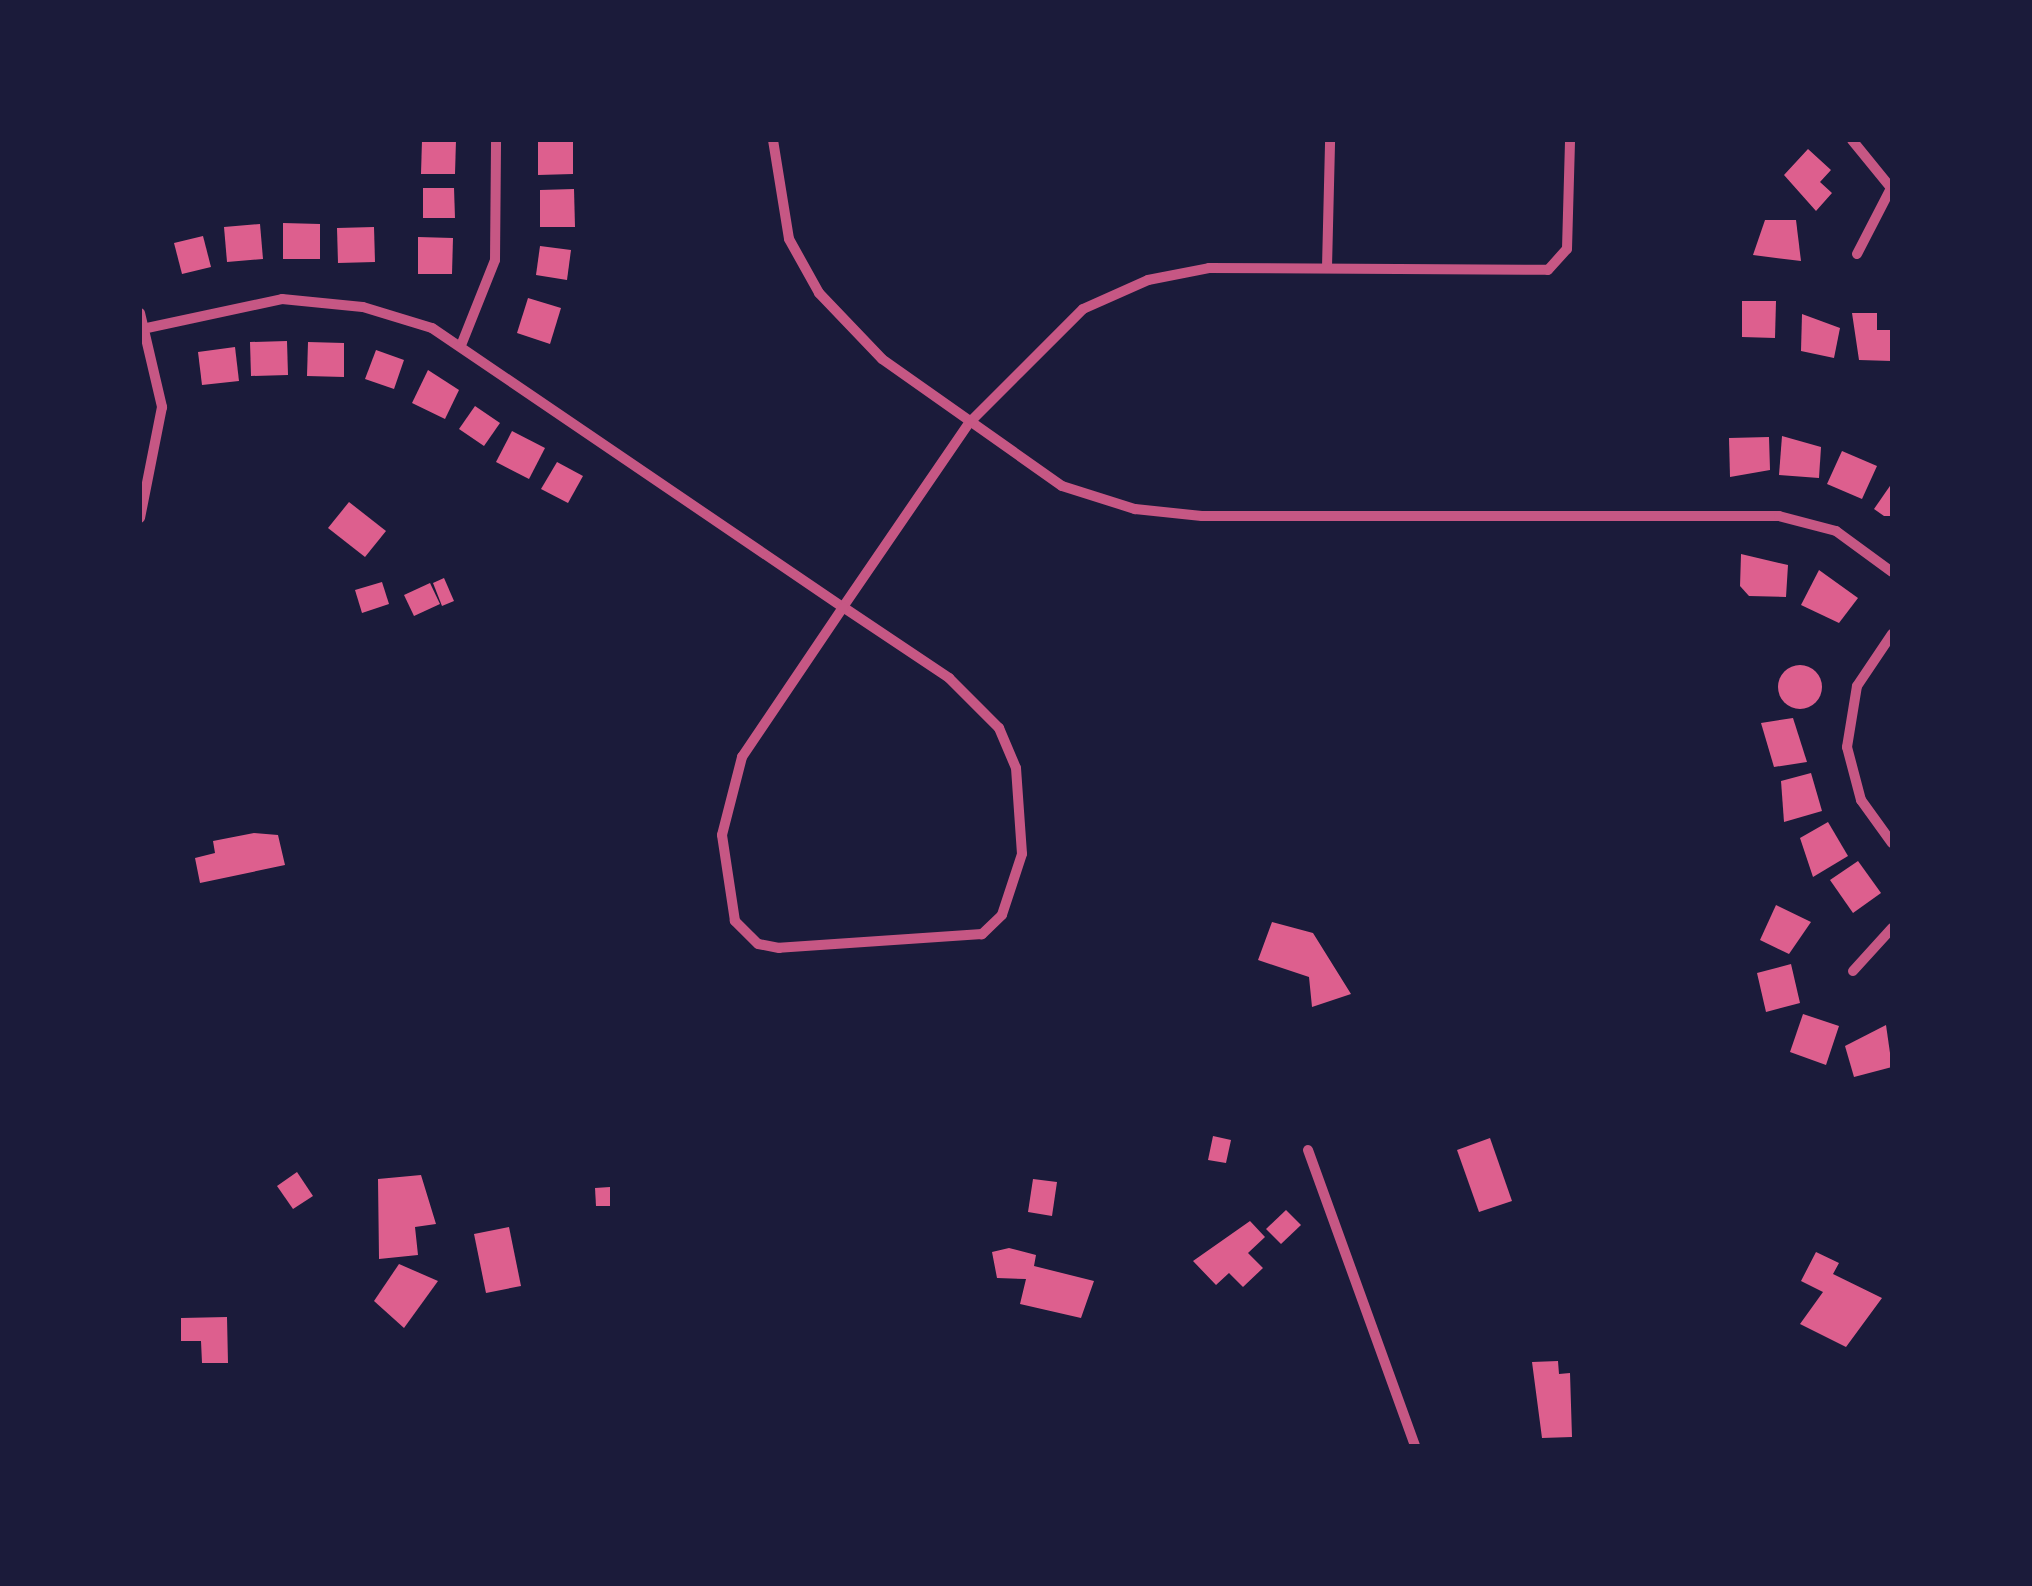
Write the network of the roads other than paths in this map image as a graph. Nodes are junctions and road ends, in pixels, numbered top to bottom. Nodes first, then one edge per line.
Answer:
1 (496, 140) edge
2 (772, 140) edge
3 (1330, 140) edge
4 (1570, 140) edge
5 (1852, 140) edge
6 (1891, 189) edge
7 (1857, 254) dead end
8 (1328, 267) junction
9 (140, 313) edge
10 (147, 328) junction
11 (462, 344) junction
12 (969, 424) junction
13 (140, 518) edge
14 (1892, 572) edge
15 (843, 608) junction
16 (1892, 634) edge
17 (1892, 844) edge
18 (1892, 928) edge
19 (1853, 972) dead end
20 (1308, 1150) dead end
21 (1415, 1446) edge

1 - 11 street
2 - 12 street
3 - 8 street
4 - 8 street
5 - 6 street
6 - 7 street
8 - 12 street
9 - 10 street
10 - 11 street
10 - 13 street
11 - 15 street
12 - 14 street
12 - 15 street
15 - 15 street
16 - 17 street
18 - 19 street
20 - 21 street

